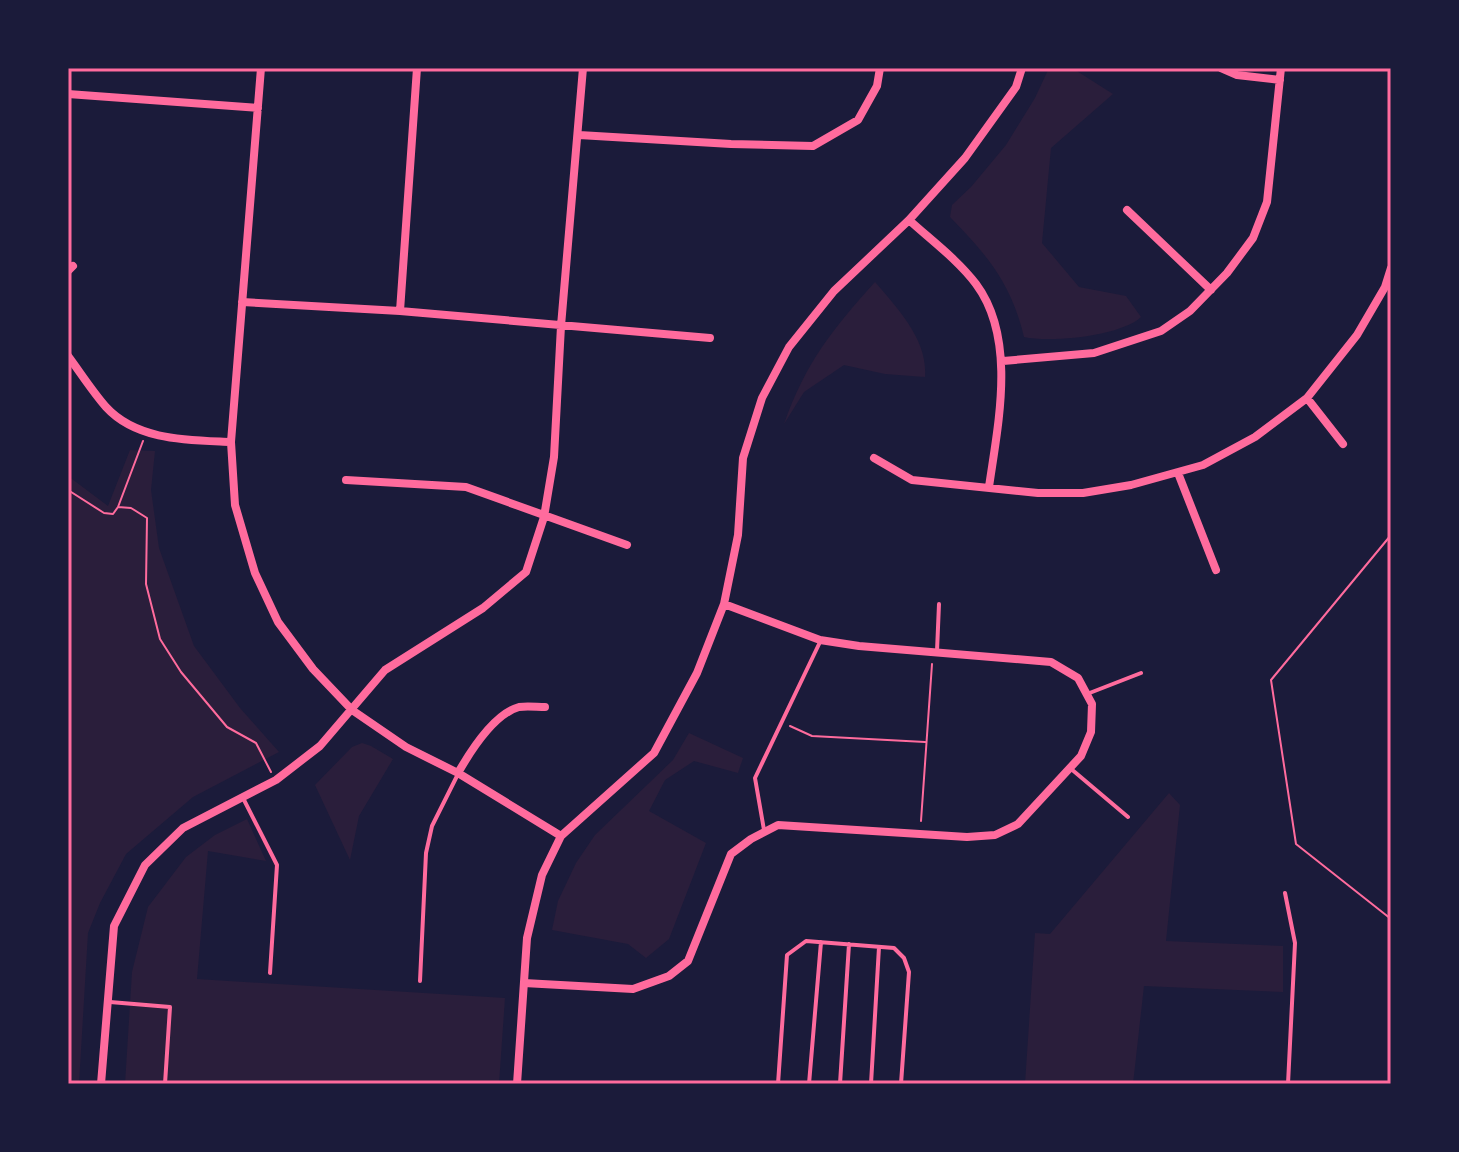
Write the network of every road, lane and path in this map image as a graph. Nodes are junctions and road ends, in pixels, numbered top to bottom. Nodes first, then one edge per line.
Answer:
1 (261, 68) edge
2 (417, 68) edge
3 (583, 68) edge
4 (880, 68) edge
5 (1022, 68) edge
6 (1221, 68) edge
7 (1281, 68) edge
8 (1280, 80) junction
9 (68, 94) edge
10 (258, 108) junction
11 (579, 135) junction
12 (1127, 210) dead end
13 (909, 220) junction
14 (1391, 268) edge
15 (1388, 288) edge
16 (1211, 290) junction
17 (242, 302) junction
18 (400, 311) junction
19 (561, 326) junction
20 (710, 338) dead end
21 (68, 356) edge
22 (1003, 361) junction
23 (1307, 398) junction
24 (146, 432) junction
25 (231, 442) junction
26 (1343, 444) dead end
27 (874, 458) dead end
28 (1178, 473) junction
29 (346, 480) dead end
30 (989, 487) junction
31 (68, 490) edge
32 (118, 507) junction
33 (544, 517) junction
34 (1391, 535) edge
35 (627, 545) dead end
36 (1216, 570) dead end
37 (724, 604) junction
38 (939, 604) dead end
39 (820, 640) junction
40 (935, 651) junction
41 (1141, 673) dead end
42 (1087, 694) junction
43 (545, 707) dead end
44 (352, 710) junction
45 (783, 722) junction
46 (927, 742) junction
47 (1070, 768) junction
48 (458, 773) junction
49 (276, 780) junction
50 (241, 796) junction
51 (1128, 817) dead end
52 (764, 832) junction
53 (920, 834) junction
54 (561, 836) junction
55 (1285, 893) dead end
56 (1391, 919) edge
57 (821, 942) junction
58 (849, 944) junction
59 (879, 947) junction
60 (270, 973) dead end
61 (420, 981) dead end
62 (524, 983) junction
63 (107, 1002) junction
64 (101, 1084) edge
65 (165, 1084) edge
66 (517, 1084) edge
67 (778, 1084) edge
68 (809, 1084) edge
69 (840, 1084) edge
70 (871, 1084) edge
71 (901, 1084) edge
72 (1288, 1084) edge

1 - 10 street
2 - 18 street
3 - 11 street
4 - 11 street
5 - 13 street
6 - 8 street
7 - 8 street
8 - 16 street
9 - 10 street
10 - 17 street
11 - 19 street
12 - 16 street
13 - 22 street
13 - 37 street
14 - 15 street
15 - 23 street
16 - 22 street
17 - 18 street
17 - 25 street
18 - 19 street
19 - 20 street
19 - 33 street
21 - 24 street
22 - 30 street
23 - 26 street
23 - 28 street
24 - 25 street
24 - 32 path
25 - 44 street
27 - 30 street
28 - 30 street
28 - 36 street
29 - 33 street
31 - 32 path
32 - 49 path
33 - 35 street
33 - 44 street
34 - 56 path
37 - 39 street
37 - 54 street
38 - 40 lane
39 - 40 street
39 - 45 lane
40 - 42 street
40 - 46 path
41 - 42 lane
42 - 47 street
43 - 48 street
44 - 48 street
44 - 49 street
45 - 46 path
45 - 52 lane
46 - 53 path
47 - 51 lane
47 - 53 street
48 - 54 street
48 - 61 lane
49 - 50 street
50 - 60 lane
50 - 63 street
52 - 53 street
52 - 62 street
54 - 62 street
55 - 72 lane
57 - 58 lane
57 - 67 lane
57 - 68 lane
58 - 59 lane
58 - 69 lane
59 - 70 lane
59 - 71 lane
62 - 66 street
63 - 64 street
63 - 65 lane

